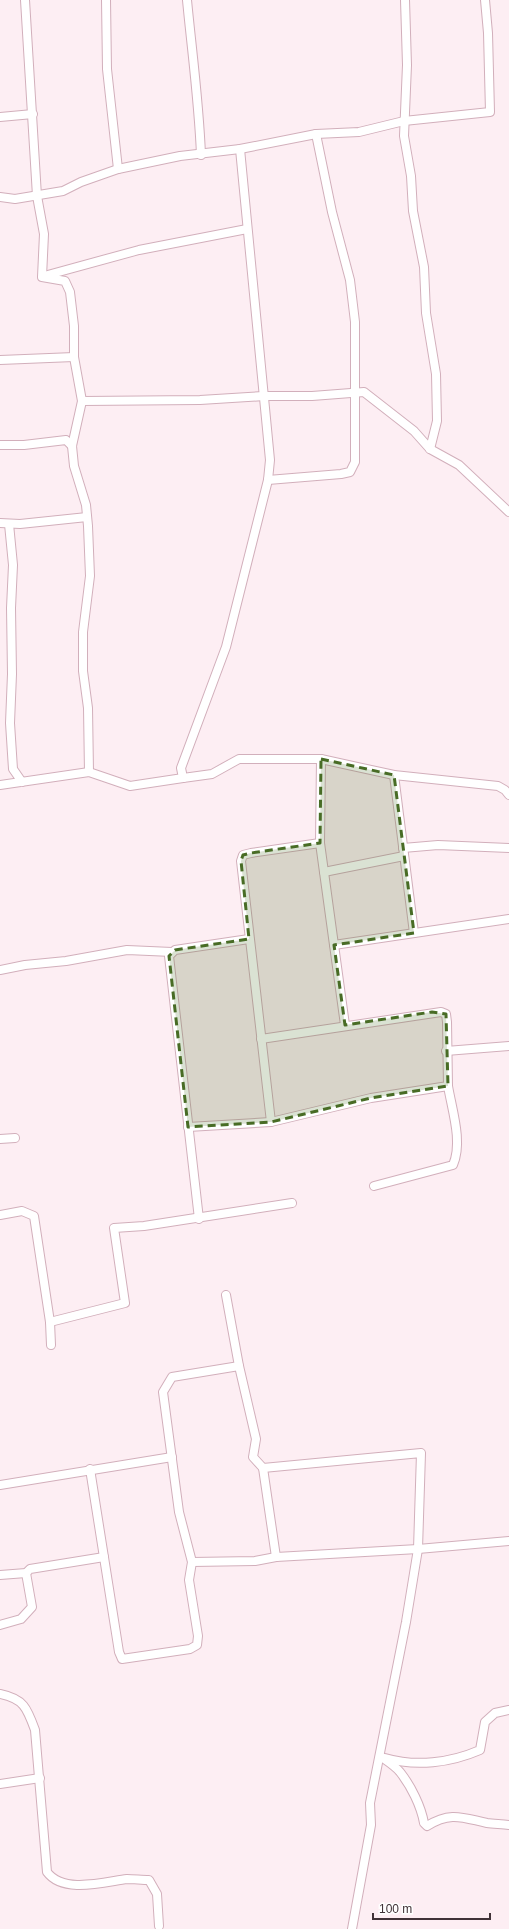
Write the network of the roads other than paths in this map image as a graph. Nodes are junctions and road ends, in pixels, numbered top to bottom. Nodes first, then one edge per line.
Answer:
1 (25, 0) edge
2 (106, 0) edge
3 (187, 0) edge
4 (405, 0) edge
5 (485, 0) edge
6 (33, 114) junction
7 (0, 117) edge
8 (404, 121) junction
9 (316, 134) junction
10 (240, 149) junction
11 (201, 155) junction
12 (118, 169) junction
13 (37, 196) junction
14 (0, 198) edge
15 (247, 229) junction
16 (42, 277) junction
17 (74, 357) junction
18 (0, 360) edge
19 (354, 391) junction
20 (264, 396) junction
21 (82, 400) junction
22 (0, 445) edge
23 (72, 446) junction
24 (430, 449) junction
25 (268, 480) junction
26 (509, 512) edge
27 (87, 517) junction
28 (0, 523) edge
29 (9, 524) junction
30 (321, 759) junction
31 (89, 772) junction
32 (394, 775) junction
33 (183, 778) junction
34 (22, 782) junction
35 (0, 785) edge
36 (509, 795) edge
37 (320, 843) junction
38 (509, 848) edge
39 (404, 852) junction
40 (324, 872) junction
41 (509, 918) edge
42 (414, 933) junction
43 (250, 938) junction
44 (334, 945) junction
45 (172, 952) junction
46 (0, 970) edge
47 (345, 1025) junction
48 (261, 1039) junction
49 (508, 1047) edge
50 (446, 1051) junction
51 (448, 1086) junction
52 (271, 1122) junction
53 (188, 1127) junction
54 (15, 1138) dead end
55 (0, 1139) edge
56 (374, 1186) dead end
57 (292, 1203) dead end
58 (0, 1215) edge
59 (199, 1218) junction
60 (226, 1294) dead end
61 (50, 1322) junction
62 (51, 1345) dead end
63 (239, 1366) junction
64 (172, 1457) junction
65 (263, 1468) junction
66 (90, 1469) junction
67 (0, 1485) edge
68 (509, 1541) edge
69 (418, 1549) junction
70 (104, 1557) junction
71 (276, 1557) junction
72 (192, 1562) junction
73 (26, 1573) junction
74 (0, 1575) edge
75 (0, 1625) edge
76 (0, 1694) edge
77 (509, 1710) edge
78 (380, 1756) junction
79 (40, 1778) junction
80 (0, 1784) edge
81 (509, 1825) edge
82 (159, 1926) dead end
83 (352, 1929) edge

1 - 6 street
2 - 12 street
3 - 11 street
4 - 8 street
5 - 8 street
6 - 7 street
6 - 13 street
8 - 9 street
8 - 24 street
9 - 10 street
9 - 19 street
10 - 11 street
10 - 15 street
11 - 12 street
12 - 13 street
13 - 14 street
13 - 16 street
15 - 16 street
15 - 20 street
16 - 17 street
17 - 18 street
17 - 21 street
19 - 20 street
19 - 24 street
19 - 25 street
20 - 21 street
20 - 25 street
21 - 23 street
22 - 23 street
23 - 27 street
24 - 26 street
25 - 33 street
27 - 29 street
27 - 31 street
28 - 29 street
29 - 34 street
30 - 32 street
30 - 33 street
30 - 37 street
31 - 33 street
31 - 34 street
32 - 36 street
32 - 39 street
34 - 35 street
37 - 40 street
37 - 43 street
38 - 39 street
39 - 40 street
39 - 42 street
40 - 44 street
41 - 42 street
42 - 44 street
43 - 45 street
43 - 48 street
44 - 47 street
45 - 46 street
45 - 53 street
47 - 48 street
47 - 50 street
48 - 52 street
49 - 50 street
50 - 51 street
51 - 52 street
51 - 56 street
52 - 53 street
53 - 59 street
54 - 55 street
57 - 59 street
58 - 61 street
59 - 61 street
60 - 63 street
61 - 62 street
63 - 64 street
63 - 65 street
64 - 66 street
64 - 72 street
65 - 69 street
65 - 71 street
66 - 67 street
66 - 70 street
68 - 69 street
69 - 71 street
69 - 78 street
70 - 72 street
70 - 73 street
71 - 72 street
73 - 74 street
73 - 75 street
76 - 79 street
77 - 78 street
78 - 81 street
78 - 83 street
79 - 80 street
79 - 82 street

